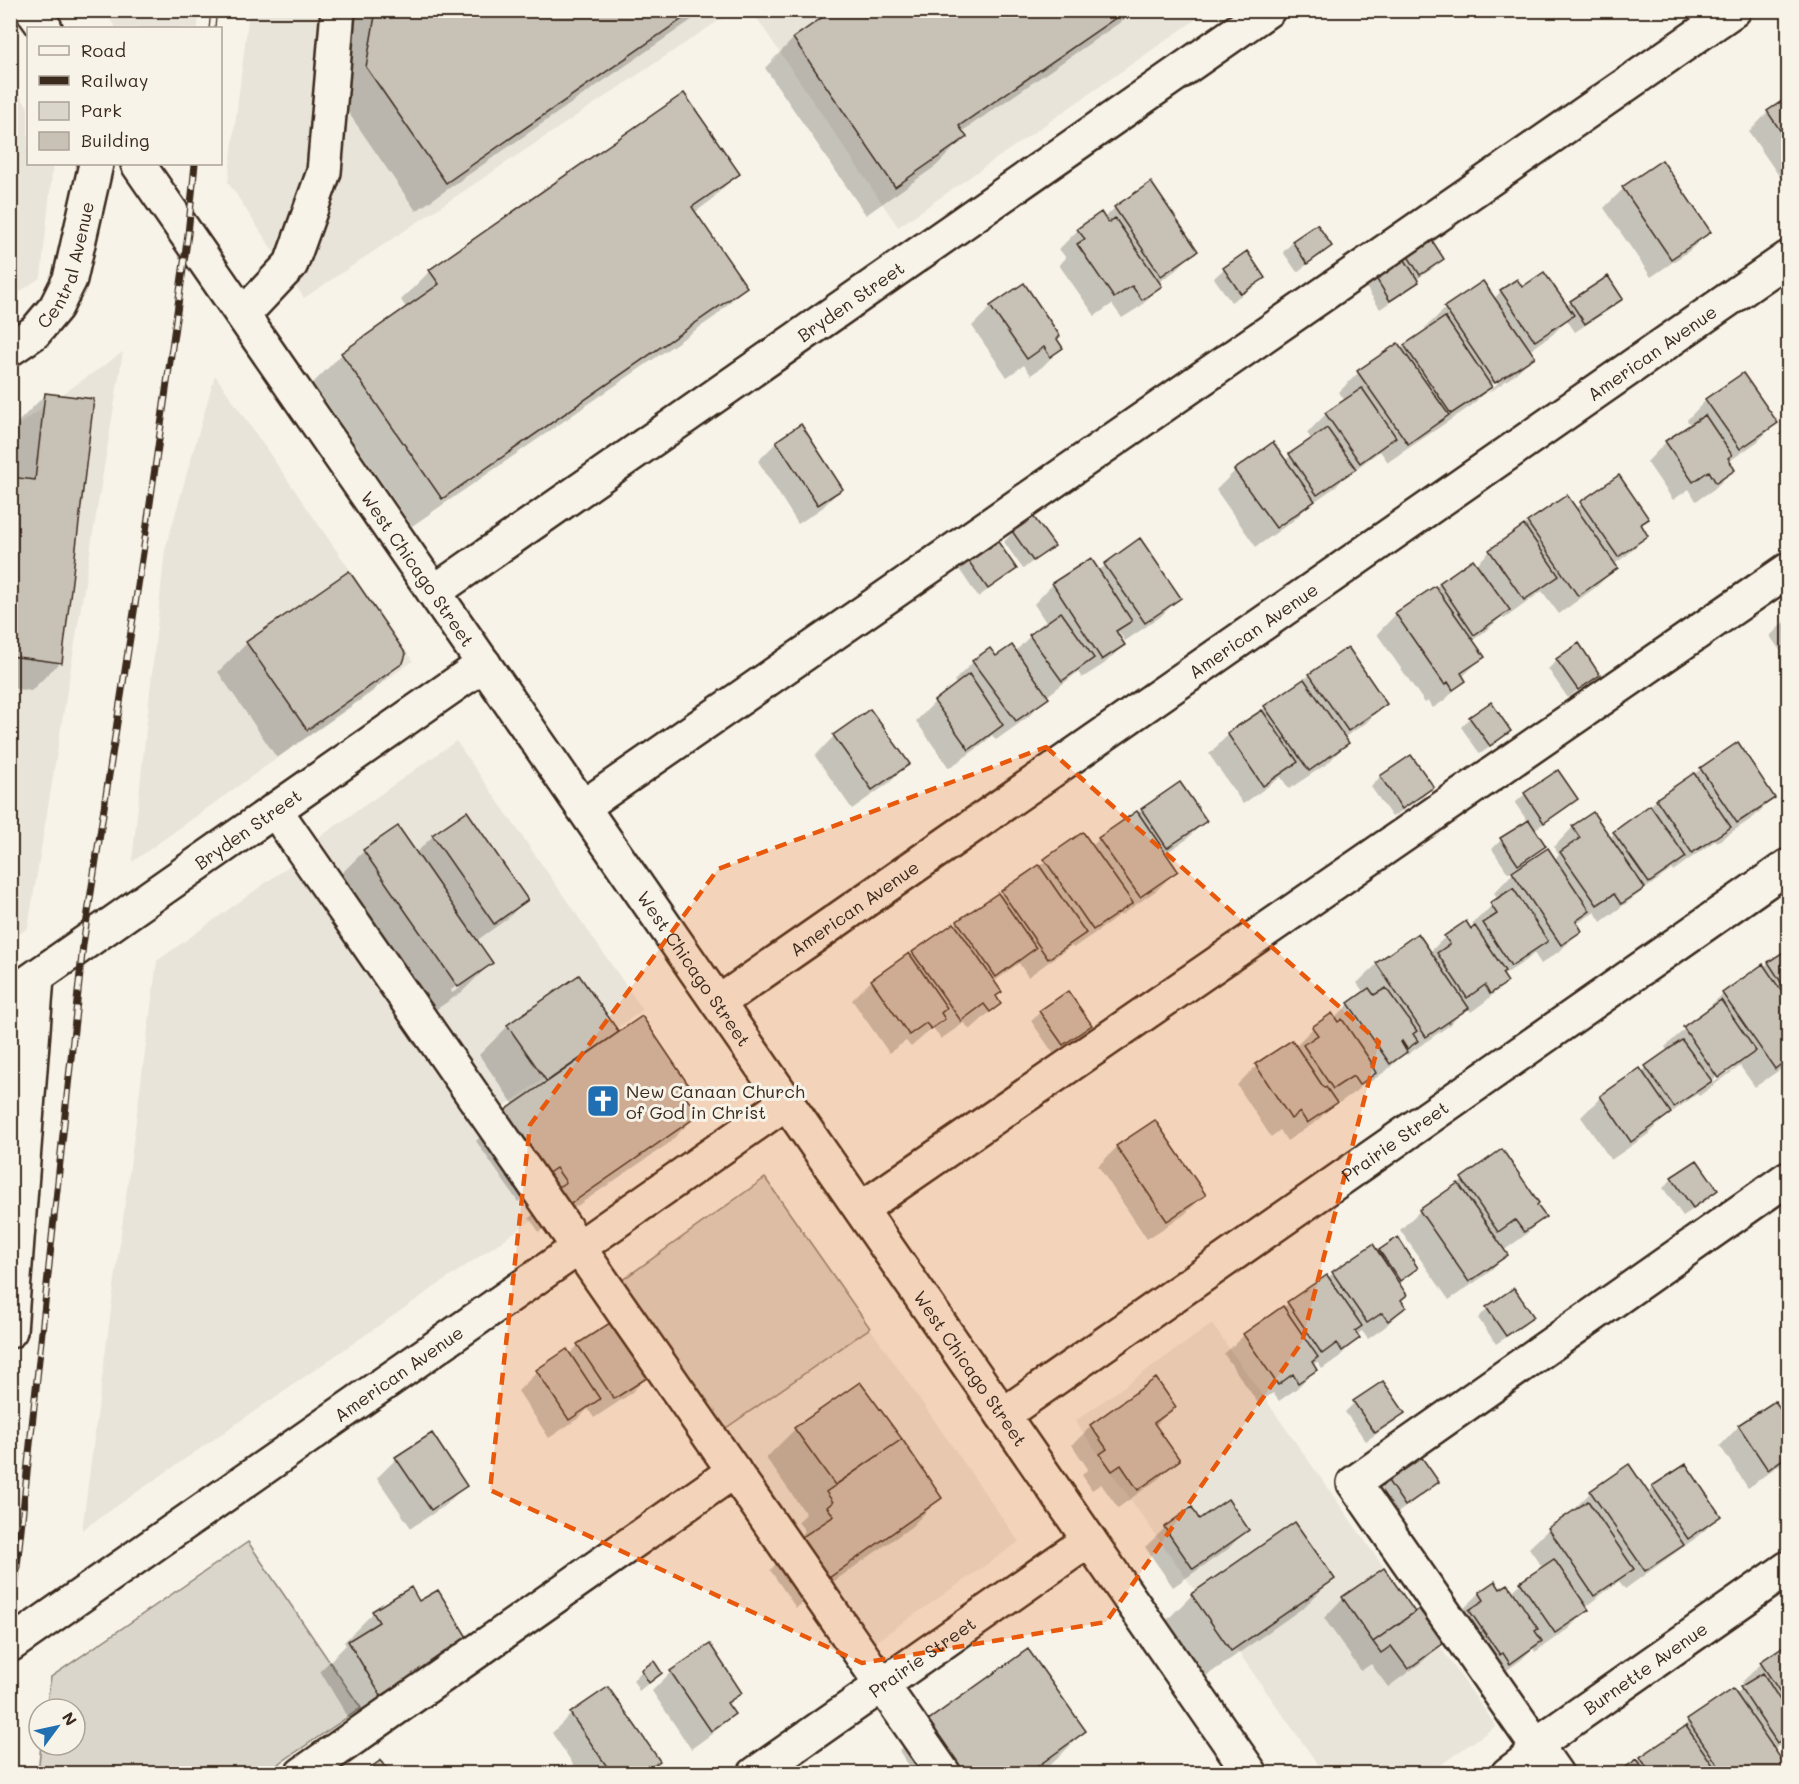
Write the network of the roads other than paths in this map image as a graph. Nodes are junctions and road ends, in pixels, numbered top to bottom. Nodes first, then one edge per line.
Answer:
1 (32, 10) edge
2 (338, 10) edge
3 (1268, 10) edge
4 (1734, 10) edge
5 (44, 27) edge
6 (96, 165) edge
7 (139, 165) edge
8 (1788, 258) edge
9 (243, 315) junction
10 (10, 349) edge
11 (1788, 570) edge
12 (434, 592) junction
13 (484, 664) junction
14 (583, 807) junction
15 (275, 810) junction
16 (1788, 866) edge
17 (37, 977) junction
18 (10, 995) edge
19 (718, 1004) junction
20 (787, 1102) junction
21 (1788, 1178) edge
22 (861, 1209) junction
23 (579, 1248) junction
24 (10, 1331) edge
25 (1003, 1415) junction
26 (734, 1472) junction
27 (1089, 1540) junction
28 (1788, 1568) edge
29 (10, 1645) edge
30 (876, 1689) junction
31 (1547, 1760) edge
32 (302, 1773) edge
33 (754, 1773) edge
34 (944, 1773) edge
35 (1251, 1773) edge
36 (1508, 1773) edge

1 - 5 street
2 - 9 street
3 - 12 street, Bryden Street
4 - 14 street
6 - 10 street, Central Avenue
7 - 9 street, West Chicago Street
8 - 19 street, American Avenue
9 - 12 street, West Chicago Street
11 - 22 street
12 - 13 street, West Chicago Street
13 - 14 street, West Chicago Street
13 - 15 street, Bryden Street
14 - 19 street, West Chicago Street
15 - 17 street, Bryden Street
15 - 23 street
16 - 25 street, Prairie Street
17 - 18 street, Bryden Street
17 - 24 street
19 - 20 street, West Chicago Street
20 - 22 street, West Chicago Street
20 - 23 street, American Avenue
21 - 31 street
22 - 25 street, West Chicago Street
23 - 26 street
23 - 29 street, American Avenue
25 - 27 street, West Chicago Street
26 - 30 street
26 - 32 street
27 - 30 street, Prairie Street
27 - 35 street, West Chicago Street
28 - 31 street, Burnette Avenue
30 - 33 street, Prairie Street
30 - 34 street
31 - 36 street, Burnette Avenue

